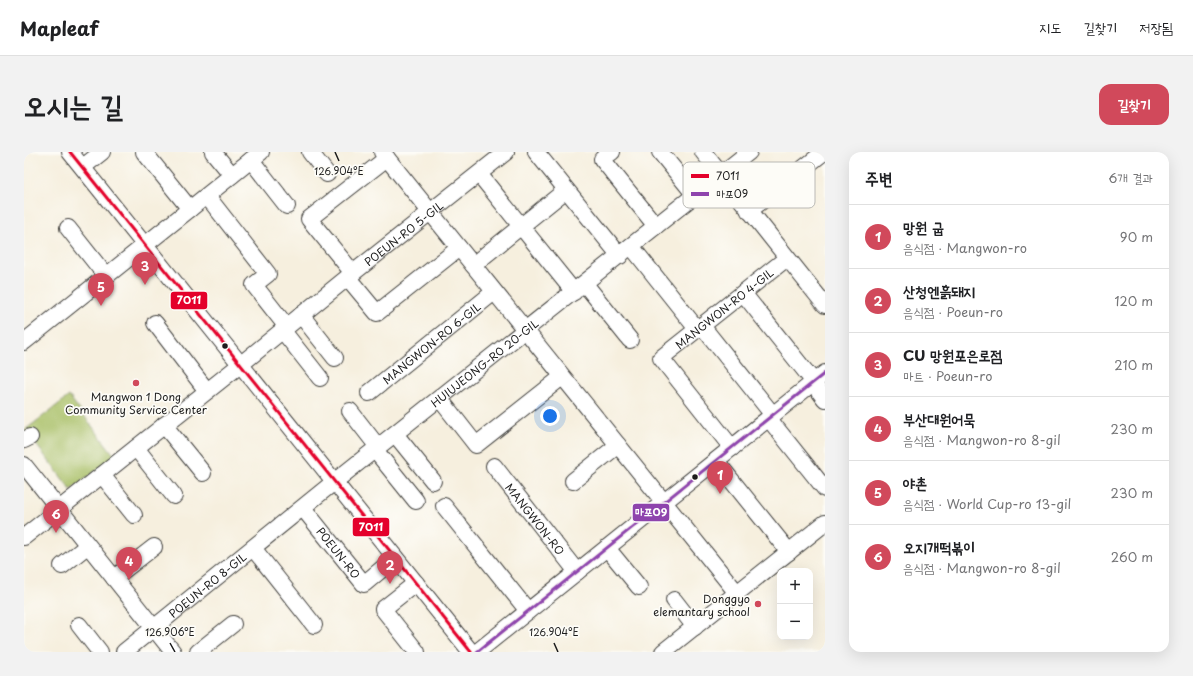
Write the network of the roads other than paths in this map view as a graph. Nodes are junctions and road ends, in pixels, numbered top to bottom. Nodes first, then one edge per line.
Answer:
1 (70, 152) edge
2 (102, 152) edge
3 (144, 152) edge
4 (213, 152) edge
5 (310, 152) edge
6 (506, 152) edge
7 (536, 152) edge
8 (612, 152) edge
9 (660, 152) edge
10 (703, 152) edge
11 (749, 152) edge
12 (824, 152) edge
13 (384, 155) edge
14 (256, 156) edge
15 (711, 162) edge
16 (736, 162) edge
17 (811, 162) edge
18 (83, 167) junction
19 (327, 174) dead end
20 (479, 174) junction
21 (232, 175) junction
22 (683, 180) edge
23 (566, 190) junction
24 (206, 196) junction
25 (683, 205) edge
26 (287, 206) dead end
27 (747, 208) edge
28 (753, 208) edge
29 (190, 209) junction
30 (749, 211) junction
31 (431, 212) junction
32 (521, 226) junction
33 (656, 226) junction
34 (68, 228) dead end
35 (144, 246) junction
36 (459, 248) junction
37 (626, 251) junction
38 (787, 258) junction
39 (473, 265) junction
40 (106, 276) junction
41 (351, 276) junction
42 (579, 288) junction
43 (494, 292) junction
44 (743, 293) junction
45 (825, 305) edge
46 (301, 315) junction
47 (155, 323) dead end
48 (700, 327) junction
49 (285, 329) junction
50 (525, 331) junction
51 (630, 340) dead end
52 (24, 342) edge
53 (335, 358) dead end
54 (240, 365) junction
55 (562, 377) junction
56 (320, 378) dead end
57 (817, 380) edge
58 (207, 391) junction
59 (369, 393) dead end
60 (440, 399) junction
61 (825, 399) edge
62 (350, 411) dead end
63 (771, 417) junction
64 (164, 425) junction
65 (395, 434) junction
66 (618, 446) junction
67 (136, 448) junction
68 (732, 448) junction
69 (377, 449) junction
70 (716, 461) junction
71 (24, 465) edge
72 (494, 466) dead end
73 (203, 473) dead end
74 (102, 474) junction
75 (433, 481) dead end
76 (573, 481) dead end
77 (334, 482) junction
78 (825, 489) edge
79 (174, 496) dead end
80 (416, 501) dead end
81 (664, 502) junction
82 (444, 506) dead end
83 (303, 508) junction
84 (59, 509) junction
85 (134, 515) dead end
86 (825, 523) edge
87 (24, 537) edge
88 (87, 546) junction
89 (154, 547) dead end
90 (253, 548) junction
91 (607, 548) junction
92 (789, 552) junction
93 (395, 558) junction
94 (62, 566) dead end
95 (577, 572) junction
96 (114, 578) junction
97 (416, 583) junction
98 (639, 588) dead end
99 (737, 593) junction
100 (674, 600) dead end
101 (528, 611) junction
102 (233, 624) dead end
103 (79, 625) dead end
104 (314, 625) dead end
105 (695, 627) junction
106 (154, 628) junction
107 (100, 652) edge
108 (124, 652) edge
109 (173, 652) edge
110 (198, 652) edge
111 (417, 652) edge
112 (471, 652) edge
113 (476, 652) edge
114 (663, 652) edge

1 - 18 street
2 - 18 street
3 - 29 street
4 - 21 street
5 - 19 street
6 - 20 street, POEUN-RO 5-GIL
7 - 23 street
8 - 33 street
9 - 22 street
10 - 15 street
11 - 16 street, HUIUJEONG-RO 20-GIL
12 - 17 street
13 - 31 street
13 - 41 street
14 - 21 street
14 - 26 street
18 - 35 street
20 - 31 street, POEUN-RO 5-GIL
20 - 32 street
21 - 24 street
23 - 32 street
23 - 37 street
24 - 29 street
24 - 49 street
25 - 33 street, HUIUJEONG-RO 20-GIL
27 - 30 street
28 - 30 street
29 - 35 street
30 - 38 street
31 - 36 street
31 - 41 street, POEUN-RO 5-GIL
32 - 39 street
32 - 42 street
33 - 37 street, HUIUJEONG-RO 20-GIL
34 - 40 street
35 - 40 street
35 - 54 street
36 - 39 street
36 - 41 street
37 - 42 street, HUIUJEONG-RO 20-GIL
37 - 48 street
38 - 44 street, MANGWON-RO 4-GIL
38 - 45 street
39 - 43 street
40 - 52 street
41 - 46 street, POEUN-RO 5-GIL
42 - 50 street, HUIUJEONG-RO 20-GIL
42 - 51 street
43 - 50 street
43 - 59 street, MANGWON-RO 6-GIL
44 - 48 street, MANGWON-RO 4-GIL
44 - 57 street
46 - 49 street, POEUN-RO 5-GIL
46 - 53 street
47 - 58 street
48 - 63 street
48 - 68 street, MANGWON-RO 4-GIL
49 - 54 street, POEUN-RO 5-GIL
49 - 56 street
50 - 55 street
50 - 60 street, HUIUJEONG-RO 20-GIL
54 - 58 street, POEUN-RO 5-GIL
54 - 77 street
55 - 60 street
55 - 66 street
57 - 61 street
57 - 63 street
58 - 64 street, POEUN-RO 5-GIL
60 - 65 street, HUIUJEONG-RO 20-GIL
62 - 69 street
63 - 68 street
63 - 78 street
64 - 67 street, POEUN-RO 5-GIL
64 - 73 street
65 - 69 street, HUIUJEONG-RO 20-GIL
65 - 75 street
66 - 76 street
66 - 81 street
67 - 74 street, POEUN-RO 5-GIL
67 - 79 street
68 - 70 street
69 - 77 street, HUIUJEONG-RO 20-GIL
69 - 80 street
70 - 81 street
70 - 92 street
71 - 84 street
72 - 95 street, MANGWON-RO
74 - 84 street, POEUN-RO 5-GIL
74 - 85 street
77 - 83 street, POEUN-RO 8-GIL
77 - 93 street
81 - 91 street
81 - 99 street
82 - 101 street
83 - 90 street, POEUN-RO 8-GIL
83 - 93 street, POEUN-RO
84 - 87 street, POEUN-RO 5-GIL
84 - 88 street
86 - 92 street
88 - 94 street
88 - 96 street
89 - 96 street
90 - 104 street, POEUN-RO 8-GIL
90 - 106 street, POEUN-RO 8-GIL
91 - 95 street
91 - 98 street
92 - 99 street
93 - 97 street
95 - 101 street
96 - 106 street
97 - 111 street
97 - 112 street
99 - 105 street
100 - 105 street
101 - 113 street
102 - 110 street
103 - 107 street
105 - 114 street
106 - 108 street, POEUN-RO 8-GIL
106 - 109 street

